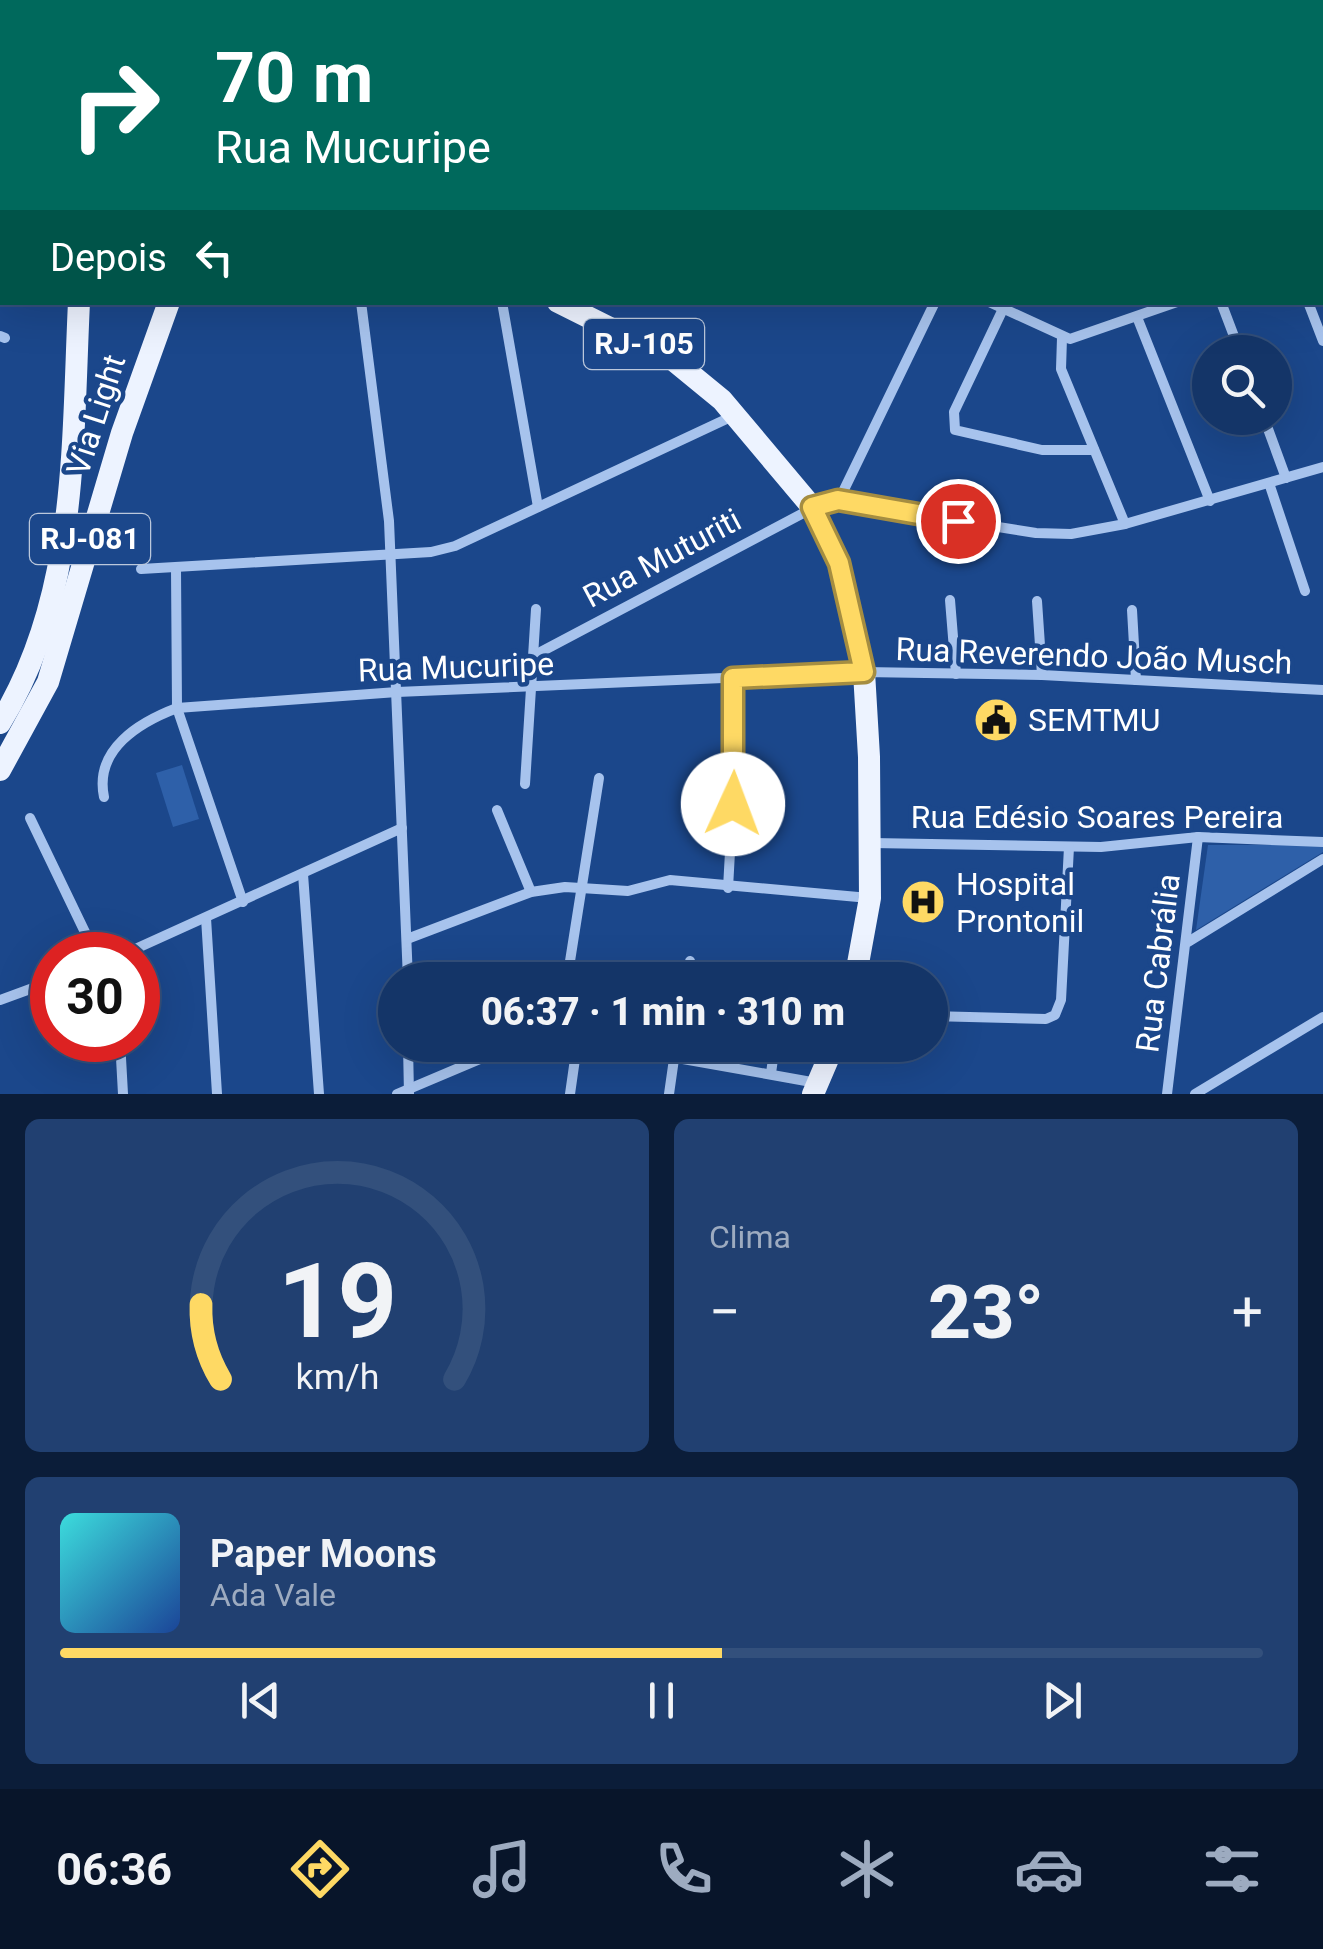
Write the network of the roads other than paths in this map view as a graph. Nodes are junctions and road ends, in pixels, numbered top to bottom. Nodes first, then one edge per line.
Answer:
1 (80, 305) edge
2 (168, 305) edge
3 (361, 305) edge
4 (503, 305) edge
5 (564, 305) edge
6 (934, 305) edge
7 (995, 305) edge
8 (1170, 305) edge
9 (1222, 305) edge
10 (1309, 305) edge
11 (1003, 309) junction
12 (1137, 318) junction
13 (1234, 335) edge
14 (1062, 338) junction
15 (1323, 342) edge
16 (736, 414) junction
17 (1270, 435) edge
18 (1094, 450) junction
19 (1323, 468) edge
20 (1286, 478) junction
21 (1269, 482) junction
22 (838, 500) junction
23 (1210, 501) junction
24 (538, 507) junction
25 (812, 507) junction
26 (1125, 524) junction
27 (391, 557) junction
28 (176, 569) junction
29 (141, 570) dead end
30 (1305, 591) dead end
31 (950, 600) dead end
32 (1038, 601) dead end
33 (536, 609) dead end
34 (1132, 610) dead end
35 (535, 654) junction
36 (864, 672) junction
37 (956, 674) junction
38 (1042, 675) junction
39 (733, 678) junction
40 (1136, 680) junction
41 (534, 690) junction
42 (1323, 690) edge
43 (397, 692) junction
44 (177, 708) junction
45 (0, 723) edge
46 (0, 770) edge
47 (600, 778) dead end
48 (525, 784) dead end
49 (104, 797) dead end
50 (497, 810) dead end
51 (30, 818) dead end
52 (402, 828) junction
53 (1198, 837) junction
54 (1323, 842) edge
55 (872, 843) junction
56 (1068, 847) junction
57 (1323, 859) edge
58 (303, 874) junction
59 (583, 887) junction
60 (728, 888) junction
61 (531, 892) junction
62 (870, 898) junction
63 (243, 902) junction
64 (206, 918) junction
65 (85, 932) edge
66 (160, 938) edge
67 (406, 939) junction
68 (1188, 942) junction
69 (407, 962) edge
70 (570, 962) edge
71 (858, 962) edge
72 (30, 989) edge
73 (0, 1000) edge
74 (948, 1016) edge
75 (1323, 1017) edge
76 (121, 1062) edge
77 (408, 1062) edge
78 (475, 1062) edge
79 (574, 1062) edge
80 (674, 1062) edge
81 (723, 1062) edge
82 (772, 1062) edge
83 (827, 1062) edge
84 (770, 1073) junction
85 (816, 1088) edge
86 (409, 1092) edge
87 (123, 1094) edge
88 (217, 1094) edge
89 (319, 1094) edge
90 (398, 1094) edge
91 (570, 1094) edge
92 (669, 1094) edge
93 (1167, 1094) edge
94 (1196, 1094) edge

1 - 45 main road, Via Light / RJ-081
2 - 46 main road, Via Light / RJ-081
3 - 27 street
4 - 24 street
5 - 16 main road, RJ-105
6 - 22 street
7 - 11 street
8 - 12 street
9 - 13 street
10 - 15 street
11 - 14 street
11 - 18 street
12 - 14 street
12 - 23 street
14 - 18 street
16 - 24 street
16 - 25 main road, RJ-105
17 - 20 street
18 - 26 street
19 - 20 street
20 - 21 street
21 - 23 street
21 - 30 street
22 - 25 street, Rua Muturiti
22 - 26 street
23 - 26 street
24 - 27 street
25 - 35 street, Rua Muturiti
25 - 36 main road, RJ-105
27 - 28 street
27 - 43 street
28 - 29 street
28 - 44 street
31 - 37 street
32 - 38 street
33 - 35 street
34 - 40 street
35 - 41 street
36 - 37 street, Rua Reverendo João Musch
36 - 39 street, Rua Mucuripe
36 - 55 main road, RJ-105
37 - 38 street, Rua Reverendo João Musch
38 - 40 street, Rua Reverendo João Musch
39 - 41 street, Rua Mucuripe
39 - 60 street
40 - 42 street, Rua Reverendo João Musch
41 - 43 street, Rua Mucuripe
41 - 48 street
43 - 44 street, Rua Mucuripe
43 - 52 street
44 - 49 street, Rua Mucuripe
44 - 63 street
47 - 59 street
50 - 61 street
51 - 65 street
52 - 58 street
52 - 67 street
53 - 54 street, Rua Edésio Soares Pereira
53 - 56 street, Rua Edésio Soares Pereira
53 - 68 street, Rua Cabrália
55 - 56 street, Rua Edésio Soares Pereira
55 - 62 main road, RJ-105
56 - 74 street
57 - 68 street
58 - 63 street
58 - 89 street
59 - 60 street
59 - 61 street
59 - 70 street
60 - 62 street
61 - 67 street
62 - 71 main road, RJ-105
63 - 64 street
64 - 66 street
64 - 88 street
67 - 69 street
68 - 93 street, Rua Cabrália
72 - 73 street
75 - 94 street
76 - 87 street
77 - 86 street
78 - 86 street
79 - 91 street
80 - 92 street
81 - 84 street
82 - 84 street
83 - 85 main road
84 - 85 street
86 - 90 street

